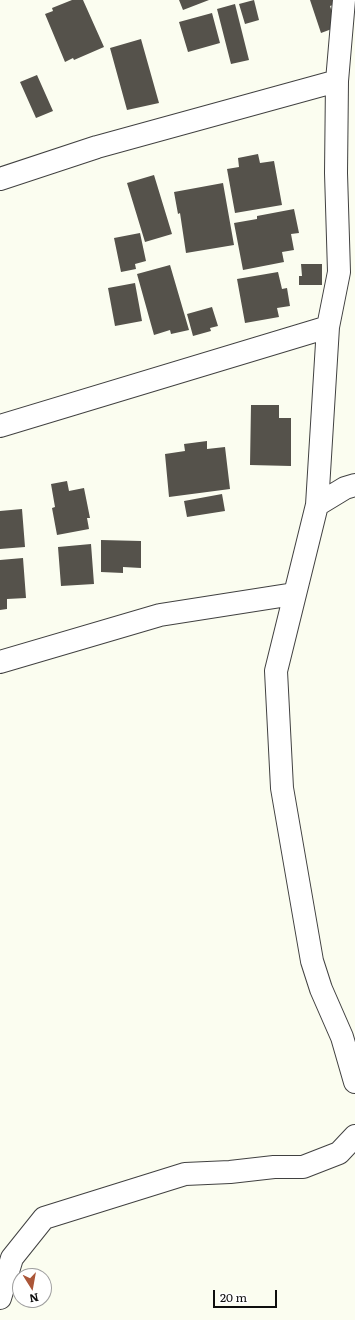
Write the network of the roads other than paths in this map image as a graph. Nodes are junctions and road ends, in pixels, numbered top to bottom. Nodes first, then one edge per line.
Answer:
1 (344, 0) edge
2 (337, 81) junction
3 (0, 179) edge
4 (347, 272) edge
5 (328, 327) junction
6 (0, 426) edge
7 (355, 485) edge
8 (317, 505) junction
9 (294, 594) junction
10 (0, 662) edge
11 (355, 1082) edge
12 (355, 1136) edge
13 (0, 1298) edge

1 - 2 street
2 - 3 street
2 - 4 street
4 - 5 street
5 - 6 street
5 - 8 street
7 - 8 street
8 - 9 street
9 - 10 street
9 - 11 street
12 - 13 street

